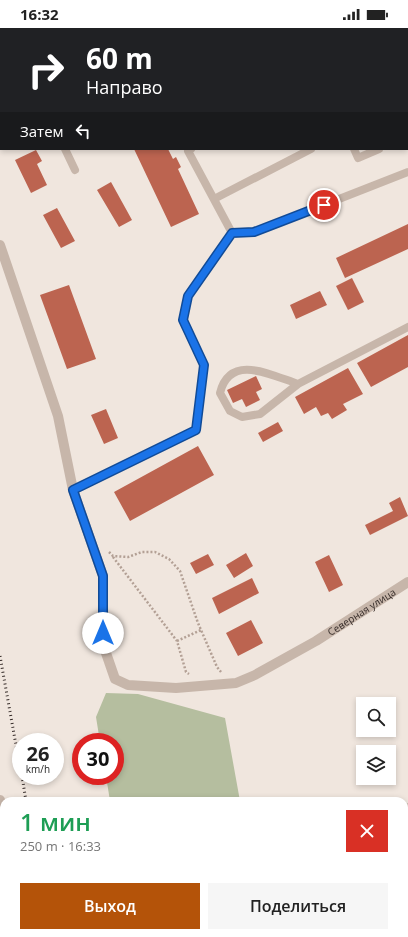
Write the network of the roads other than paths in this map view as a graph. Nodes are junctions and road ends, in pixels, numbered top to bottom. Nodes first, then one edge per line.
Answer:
1 (65, 150) edge
2 (190, 150) edge
3 (309, 150) edge
4 (354, 150) edge
5 (377, 150) edge
6 (74, 170) dead end
7 (408, 172) edge
8 (214, 199) junction
9 (232, 233) junction
10 (0, 245) edge
11 (408, 326) edge
12 (298, 384) junction
13 (73, 490) junction
14 (408, 582) edge

1 - 6 lane
2 - 8 lane
3 - 8 lane
4 - 5 lane
7 - 9 lane
8 - 9 lane
9 - 13 lane
10 - 13 street
11 - 12 lane
12 - 12 lane
13 - 14 street, Северная улица

